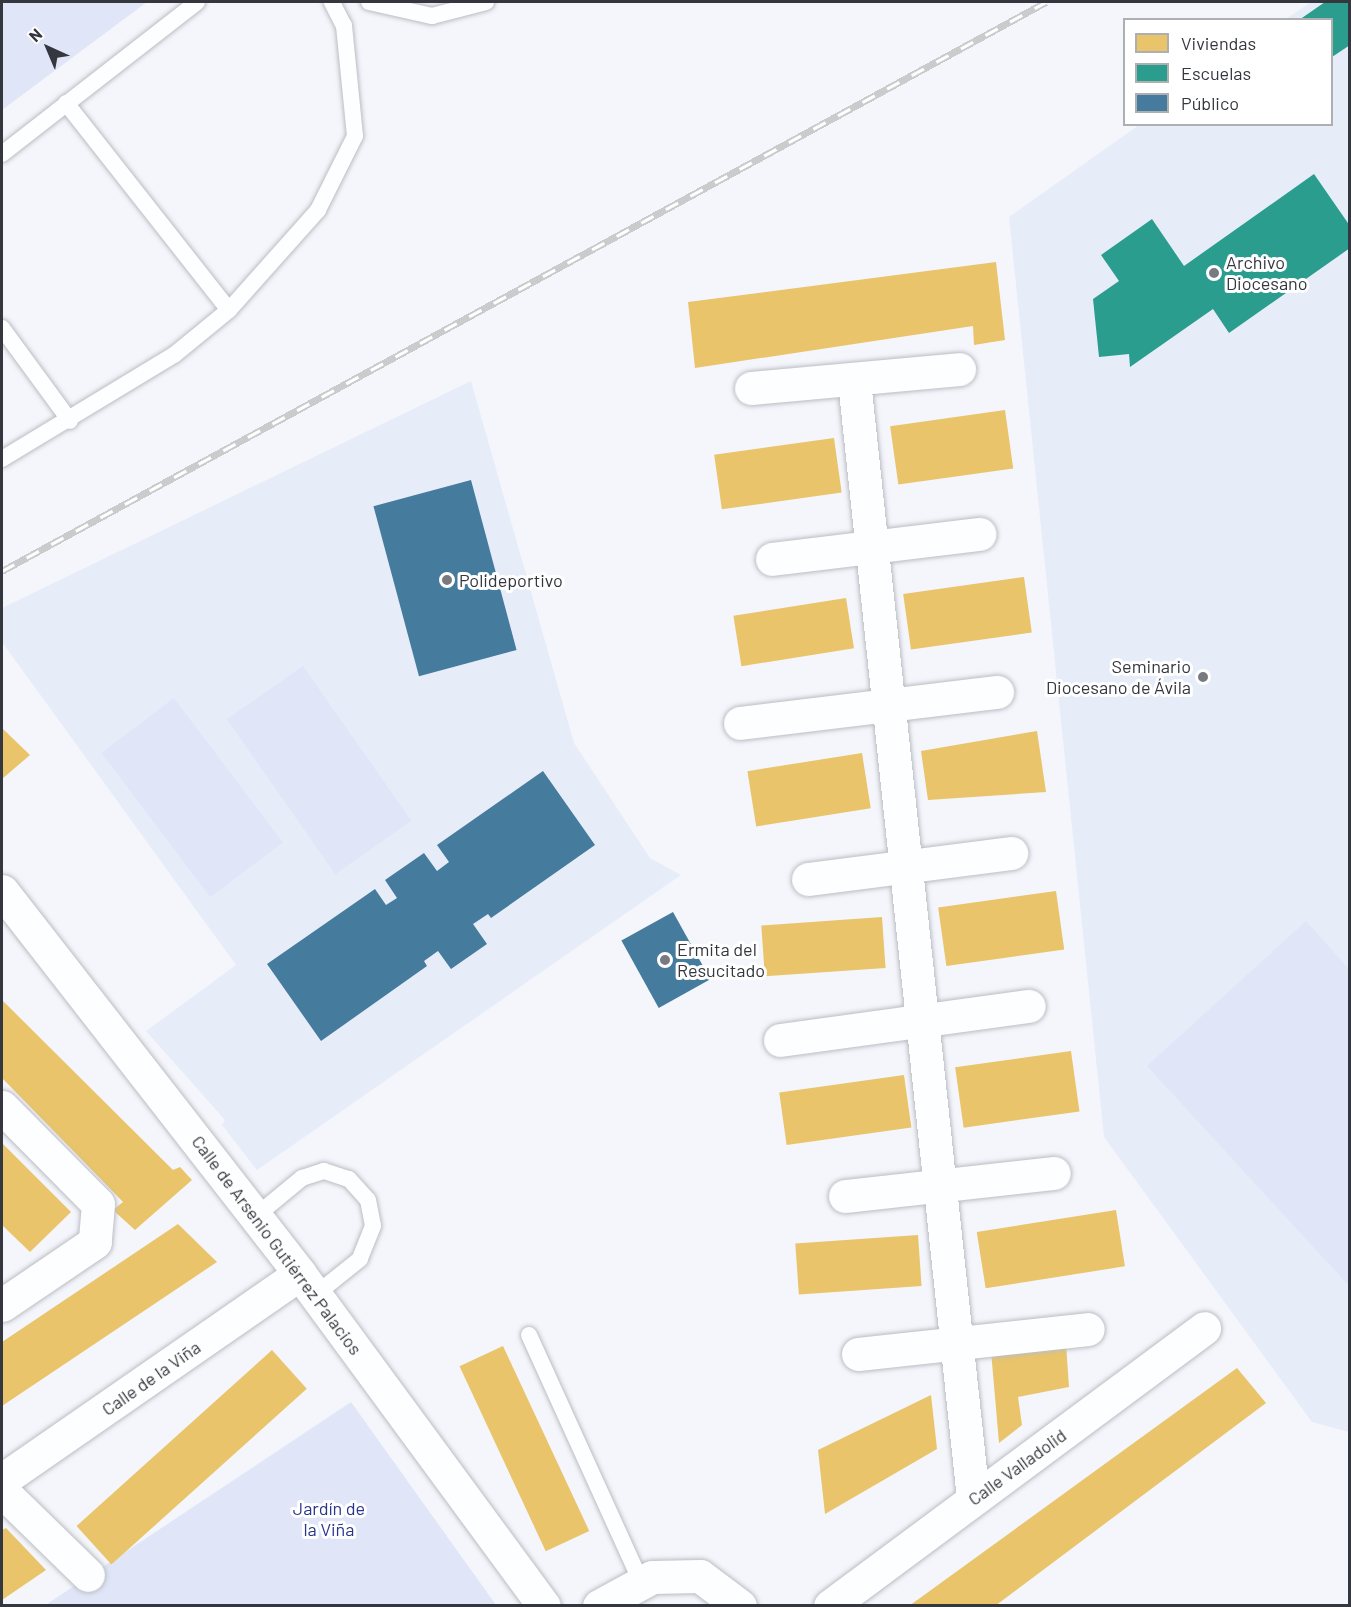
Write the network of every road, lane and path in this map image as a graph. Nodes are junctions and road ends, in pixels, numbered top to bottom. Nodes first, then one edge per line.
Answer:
1 (197, 2) edge
2 (332, 2) edge
3 (369, 2) edge
4 (486, 2) edge
5 (66, 103) junction
6 (2, 154) edge
7 (229, 310) junction
8 (2, 328) edge
9 (959, 369) dead end
10 (854, 381) junction
11 (751, 388) dead end
12 (70, 421) junction
13 (2, 459) edge
14 (979, 534) dead end
15 (871, 544) junction
16 (772, 559) dead end
17 (997, 692) dead end
18 (888, 705) junction
19 (740, 723) dead end
20 (1011, 853) dead end
21 (905, 865) junction
22 (808, 879) dead end
23 (2, 891) edge
24 (1029, 1006) dead end
25 (922, 1023) junction
26 (780, 1040) dead end
27 (2, 1107) edge
28 (1054, 1173) dead end
29 (939, 1186) junction
30 (845, 1196) dead end
31 (256, 1216) junction
32 (308, 1285) junction
33 (2, 1305) edge
34 (1204, 1328) dead end
35 (1088, 1329) dead end
36 (529, 1335) dead end
37 (956, 1343) junction
38 (858, 1354) dead end
39 (2, 1480) edge
40 (2, 1491) edge
41 (973, 1499) junction
42 (88, 1575) dead end
43 (641, 1582) junction
44 (544, 1605) edge
45 (599, 1605) edge
46 (740, 1605) edge
47 (830, 1605) edge

1 - 5 lane
2 - 7 lane
3 - 4 lane
5 - 6 lane
5 - 7 lane
7 - 12 lane
8 - 12 lane
9 - 10 street
10 - 11 street
10 - 15 street
12 - 13 lane
14 - 15 street
15 - 16 street
15 - 18 street
17 - 18 street
18 - 19 street
18 - 21 street
20 - 21 street
21 - 22 street
21 - 25 street
23 - 31 street, Calle de Arsenio Gutiérrez Palacios
24 - 25 street
25 - 26 street
25 - 29 street
27 - 33 street
28 - 29 street
29 - 30 street
29 - 37 street
31 - 32 street, Calle de Arsenio Gutiérrez Palacios
31 - 32 lane
32 - 39 street, Calle de la Viña
32 - 44 street, Calle de Arsenio Gutiérrez Palacios
34 - 41 street, Calle Valladolid
35 - 37 street
36 - 43 lane
37 - 38 street
37 - 41 street
40 - 42 street
41 - 47 street, Calle Valladolid
43 - 45 street
43 - 46 street

